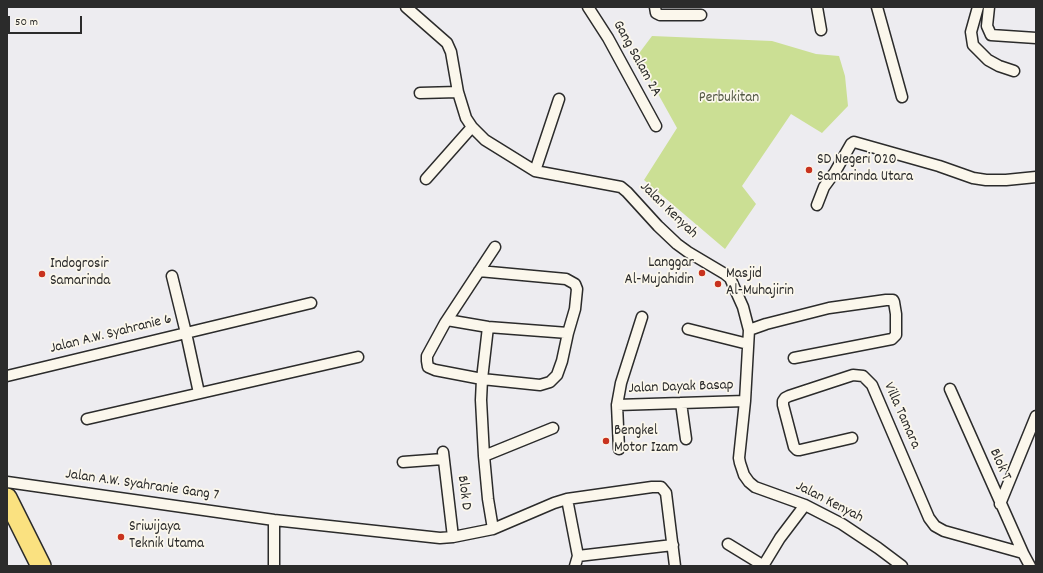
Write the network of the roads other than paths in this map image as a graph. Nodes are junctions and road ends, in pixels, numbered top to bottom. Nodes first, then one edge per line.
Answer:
1 (406, 7) edge
2 (588, 7) edge
3 (655, 7) edge
4 (817, 7) edge
5 (877, 7) edge
6 (978, 7) edge
7 (989, 7) edge
8 (701, 15) dead end
9 (821, 30) dead end
10 (1036, 38) edge
11 (1014, 71) dead end
12 (458, 92) junction
13 (420, 93) dead end
14 (902, 97) dead end
15 (559, 99) dead end
16 (656, 126) dead end
17 (472, 127) junction
18 (535, 171) junction
19 (1036, 177) edge
20 (426, 179) dead end
21 (817, 205) dead end
22 (495, 247) dead end
23 (480, 271) junction
24 (172, 276) dead end
25 (311, 303) dead end
26 (642, 317) dead end
27 (447, 320) junction
28 (488, 327) junction
29 (688, 329) dead end
30 (749, 330) junction
31 (186, 333) junction
32 (568, 333) junction
33 (748, 344) junction
34 (358, 357) dead end
35 (794, 358) dead end
36 (7, 376) edge
37 (482, 380) junction
38 (950, 389) dead end
39 (199, 393) junction
40 (745, 401) junction
41 (681, 403) junction
42 (617, 405) junction
43 (1036, 416) edge
44 (87, 419) dead end
45 (553, 428) dead end
46 (852, 438) dead end
47 (686, 439) dead end
48 (618, 449) dead end
49 (484, 456) junction
50 (403, 462) dead end
51 (7, 482) edge
52 (7, 498) edge
53 (567, 499) junction
54 (1000, 504) junction
55 (805, 505) junction
56 (274, 520) junction
57 (493, 530) junction
58 (454, 537) junction
59 (728, 544) dead end
60 (673, 546) junction
61 (1023, 553) junction
62 (577, 561) edge
63 (766, 565) edge
64 (41, 566) edge
65 (274, 566) edge
66 (675, 566) edge
67 (902, 566) edge
68 (1030, 566) edge

1 - 12 street, Jalan Kenyah
2 - 16 street, Gang Salam 2A
3 - 8 street
4 - 9 street
5 - 14 street
6 - 11 street
7 - 10 street
12 - 13 street
12 - 17 street, Jalan Kenyah
15 - 18 street
17 - 18 street, Jalan Kenyah
17 - 20 street
18 - 30 street, Jalan Kenyah
19 - 21 street
22 - 23 street
23 - 27 street
23 - 32 street
24 - 31 street
25 - 31 street
26 - 42 street
27 - 28 street
27 - 37 street
28 - 32 street
28 - 37 street
29 - 33 street
30 - 33 street, Jalan Kenyah
30 - 35 street
31 - 36 street, Jalan A.W. Syahranie 6
31 - 39 street, Jalan A.W. Syahranie 6
32 - 37 street
33 - 40 street, Jalan Kenyah
34 - 39 street
37 - 49 street
38 - 54 street, Blok T
39 - 44 street
40 - 41 street, Jalan Dayak Basap
40 - 55 street, Jalan Kenyah
41 - 42 street, Jalan Dayak Basap
41 - 47 street
42 - 48 street
43 - 54 street
45 - 49 street
46 - 61 street, Villa Tamara
49 - 57 street
50 - 58 street, Blok D
51 - 56 street, Jalan A.W. Syahranie Gang 7
52 - 64 highway
53 - 57 street, Jalan A.W. Syahranie Gang 7
53 - 60 street, Jalan A.W. Syahranie Gang 7
53 - 62 street
54 - 61 street, Blok T
55 - 63 street
55 - 67 street, Jalan Kenyah
56 - 58 street, Jalan A.W. Syahranie Gang 7
56 - 65 street
57 - 58 street, Jalan A.W. Syahranie Gang 7
59 - 63 street
60 - 62 street
60 - 66 street
61 - 68 street

